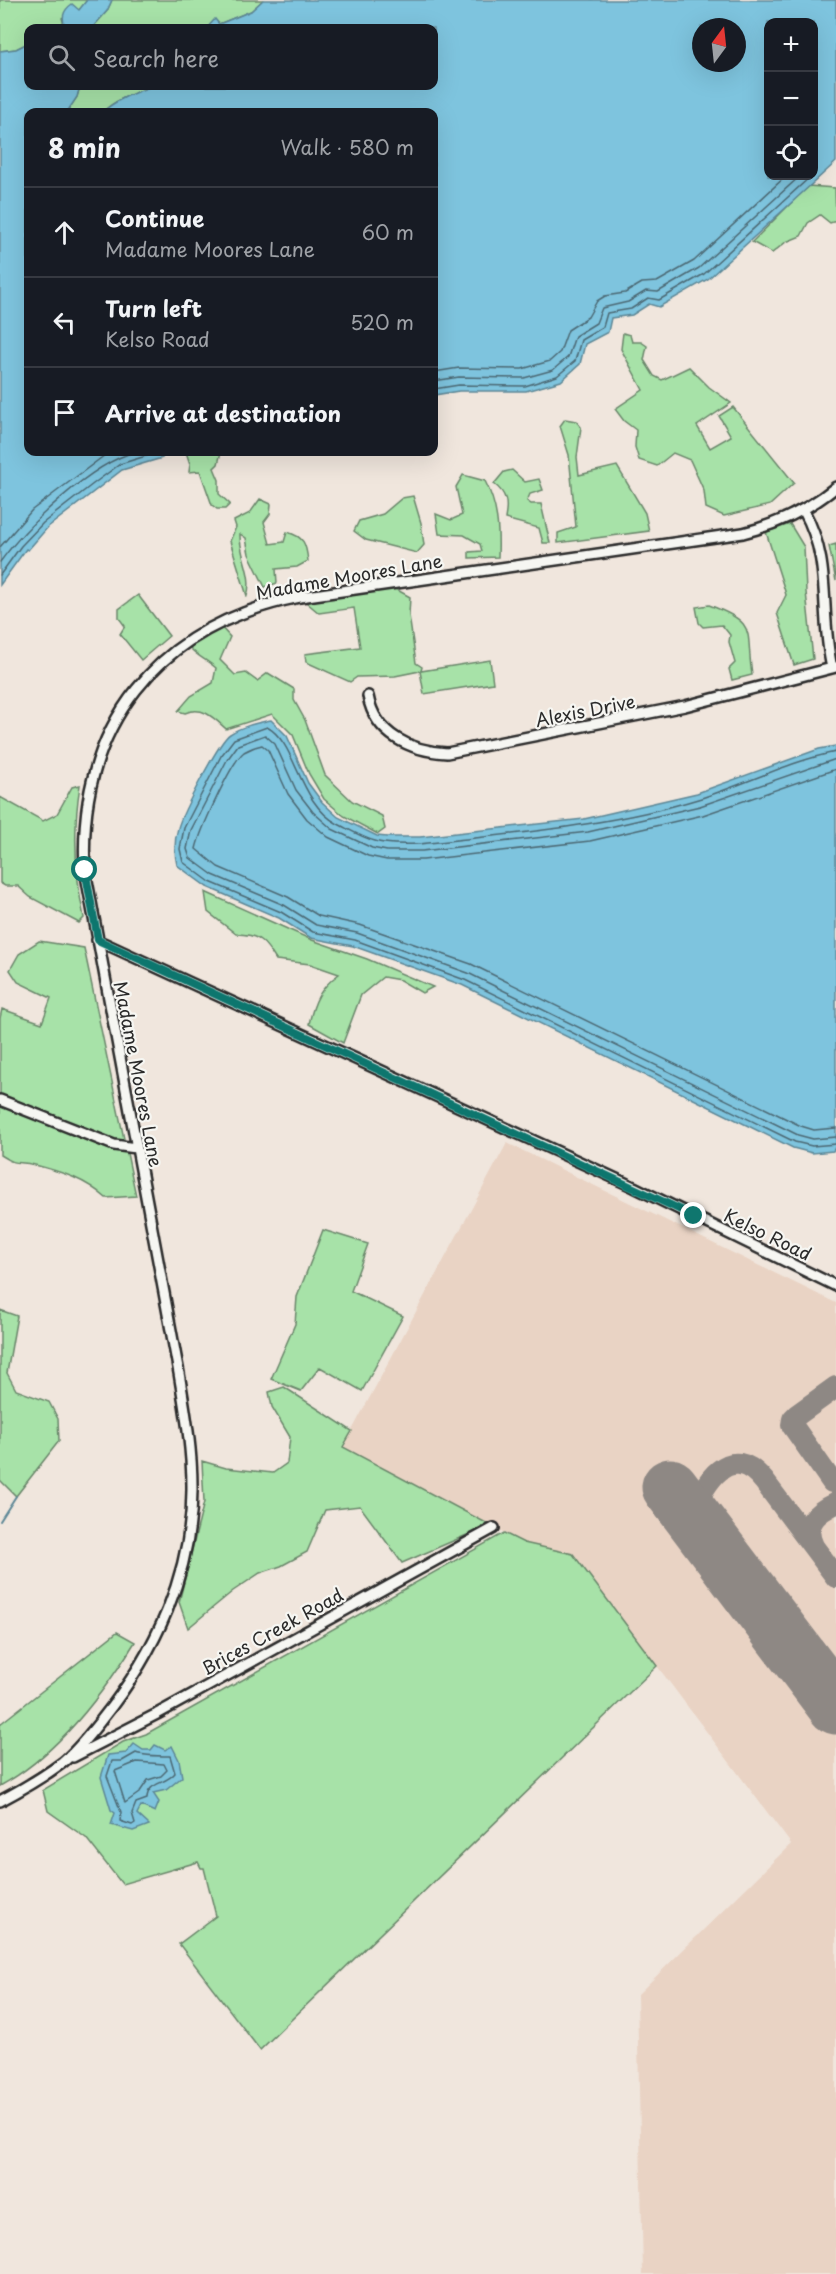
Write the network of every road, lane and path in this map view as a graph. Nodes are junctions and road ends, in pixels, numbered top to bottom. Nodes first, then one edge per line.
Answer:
1 (836, 487) edge
2 (804, 511) junction
3 (834, 668) edge
4 (368, 696) dead end
5 (98, 940) junction
6 (0, 1100) edge
7 (136, 1148) junction
8 (836, 1286) edge
9 (494, 1528) dead end
10 (65, 1760) junction
11 (0, 1801) edge

1 - 2 street, Madame Moores Lane
2 - 3 street, Alexis Drive
2 - 5 street, Madame Moores Lane
3 - 4 street, Alexis Drive
5 - 7 street, Madame Moores Lane
5 - 8 street, Kelso Road
6 - 7 street
7 - 10 street, Madame Moores Lane
9 - 10 street, Brices Creek Road
10 - 11 street, Madame Moores Lane

